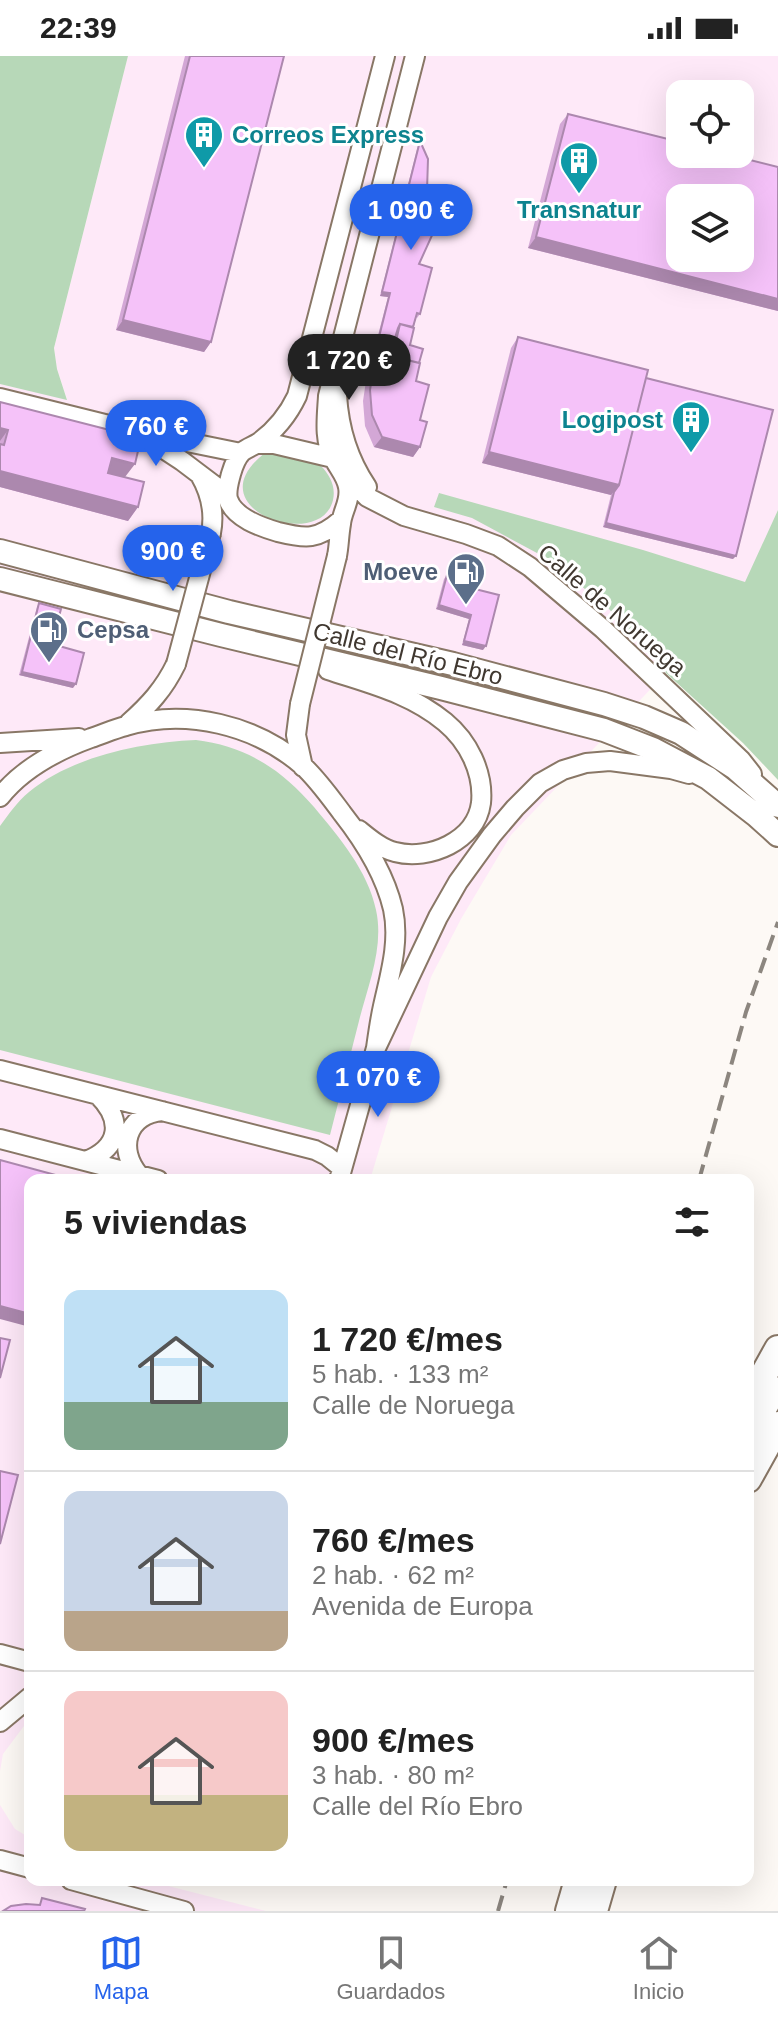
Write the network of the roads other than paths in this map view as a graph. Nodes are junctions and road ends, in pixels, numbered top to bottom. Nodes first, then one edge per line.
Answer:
1 (385, 56) edge
2 (415, 56) edge
3 (340, 349) junction
4 (0, 398) edge
5 (133, 431) junction
6 (249, 449) junction
7 (333, 458) junction
8 (199, 473) junction
9 (345, 475) junction
10 (228, 496) junction
11 (383, 505) junction
12 (341, 520) junction
13 (211, 533) junction
14 (0, 548) edge
15 (0, 579) edge
16 (221, 635) junction
17 (127, 725) junction
18 (94, 737) junction
19 (0, 743) edge
20 (303, 767) junction
21 (708, 778) junction
22 (0, 797) edge
23 (776, 804) edge
24 (350, 823) junction
25 (778, 835) edge
26 (376, 1048) junction
27 (0, 1070) edge
28 (98, 1095) junction
29 (162, 1111) junction
30 (0, 1139) edge
31 (86, 1161) junction
32 (135, 1174) edge
33 (138, 1174) edge
34 (340, 1174) edge
35 (778, 1349) edge
36 (778, 1384) edge
37 (754, 1392) edge
38 (754, 1423) edge
39 (778, 1425) edge
40 (778, 1449) edge
41 (754, 1468) edge
42 (754, 1487) edge
43 (0, 1654) edge
44 (24, 1660) edge
45 (24, 1701) edge
46 (0, 1722) edge
47 (0, 1860) edge
48 (24, 1866) edge
49 (93, 1886) edge
50 (576, 1886) edge
51 (601, 1886) edge
52 (184, 1911) edge
53 (569, 1911) edge
54 (594, 1911) edge

1 - 6 street
2 - 3 street
3 - 7 street
3 - 11 street, Calle de Noruega
4 - 5 street
5 - 6 street
5 - 8 street
6 - 7 street
6 - 10 street
7 - 9 street
8 - 10 street
8 - 13 street
9 - 11 street, Calle de Noruega
9 - 12 street
10 - 12 street
10 - 13 street
11 - 23 street, Calle de Noruega
12 - 20 street, bridge
13 - 17 street, bridge
14 - 23 main road, Calle del Río Ebro
15 - 16 main road, Calle del Río Ebro
16 - 21 main road, Calle del Río Ebro
16 - 24 street
17 - 18 street
17 - 20 street
18 - 19 street
18 - 22 street
20 - 24 street
21 - 25 main road, Calle del Río Ebro
21 - 26 street
24 - 26 street
26 - 34 street
27 - 28 street
28 - 29 street
28 - 31 street
29 - 33 street
29 - 34 street
30 - 31 street
31 - 32 street
35 - 37 highway
36 - 38 highway
39 - 41 highway
40 - 42 highway
43 - 44 street
45 - 46 street
47 - 48 street
49 - 52 street
50 - 53 highway
51 - 54 highway

